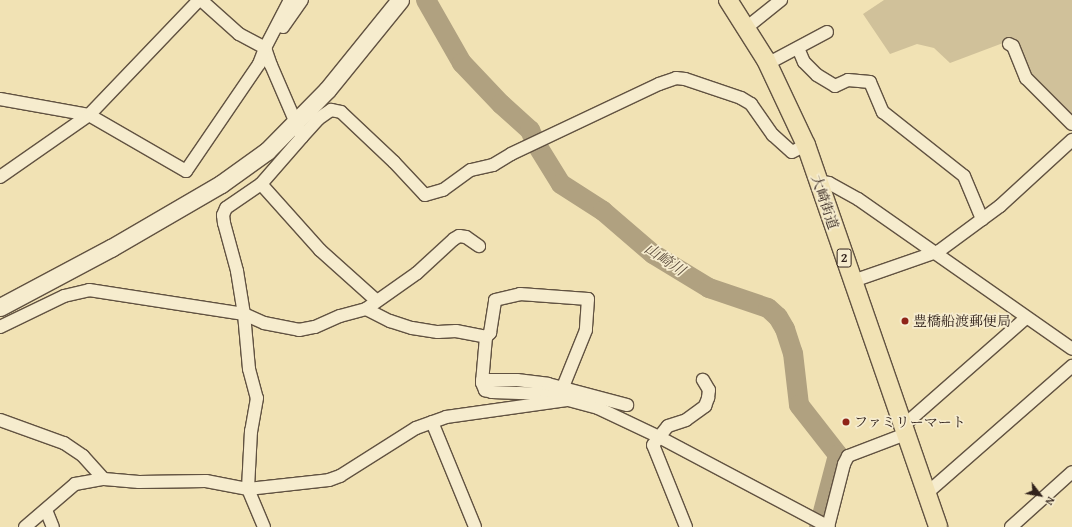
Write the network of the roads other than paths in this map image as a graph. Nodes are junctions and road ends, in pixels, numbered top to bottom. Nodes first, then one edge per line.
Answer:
1 (200, 0) edge
2 (290, 0) edge
3 (302, 0) edge
4 (400, 0) edge
5 (728, 0) edge
6 (781, 0) edge
7 (746, 28) junction
8 (827, 32) dead end
9 (1009, 44) dead end
10 (265, 48) junction
11 (798, 48) junction
12 (767, 64) junction
13 (0, 99) edge
14 (89, 115) junction
15 (1072, 124) edge
16 (299, 130) junction
17 (1072, 140) edge
18 (806, 146) junction
19 (0, 177) edge
20 (817, 181) junction
21 (261, 184) junction
22 (982, 219) junction
23 (479, 246) dead end
24 (932, 253) junction
25 (853, 282) junction
26 (377, 301) junction
27 (0, 307) edge
28 (366, 309) junction
29 (244, 314) junction
30 (1026, 318) junction
31 (0, 327) edge
32 (486, 337) junction
33 (1072, 349) edge
34 (1072, 366) edge
35 (482, 380) junction
36 (702, 380) dead end
37 (563, 387) junction
38 (567, 400) junction
39 (627, 405) dead end
40 (0, 420) edge
41 (432, 422) junction
42 (904, 430) junction
43 (660, 437) junction
44 (1072, 472) edge
45 (104, 479) junction
46 (248, 489) junction
47 (927, 493) junction
48 (46, 510) junction
49 (825, 525) edge
50 (25, 527) edge
51 (53, 527) edge
52 (264, 527) edge
53 (475, 527) edge
54 (686, 527) edge
55 (938, 527) edge
56 (1011, 527) edge

1 - 10 street
1 - 14 street
2 - 10 street
3 - 10 street
4 - 16 street
5 - 7 main road, 大崎街道 / 2
6 - 7 street
7 - 12 main road, 大崎街道 / 2
8 - 11 street
9 - 15 street
10 - 14 street
10 - 16 street
11 - 12 street
11 - 22 street
12 - 18 main road, 大崎街道 / 2
13 - 14 street
14 - 19 street
16 - 18 street
16 - 21 street
16 - 27 street
17 - 22 street
18 - 20 main road, 大崎街道 / 2
20 - 24 street
20 - 25 main road, 大崎街道 / 2
21 - 26 street
21 - 29 street
22 - 24 street
23 - 26 street
24 - 25 street
24 - 30 street
25 - 42 main road, 大崎街道 / 2
26 - 28 street
28 - 29 street
28 - 32 street
29 - 31 street
29 - 46 street
30 - 33 street
30 - 42 street
32 - 35 street
32 - 37 street
34 - 47 street
35 - 37 street
35 - 38 street
36 - 43 street
37 - 39 street
38 - 41 street
38 - 43 street
40 - 45 street
41 - 46 street
41 - 53 street
42 - 47 main road, 大崎街道 / 2
42 - 49 street
43 - 49 street
43 - 54 street
44 - 56 street
45 - 46 street
45 - 48 street
46 - 52 street
47 - 55 main road, 大崎街道 / 2
48 - 50 street
48 - 51 street

